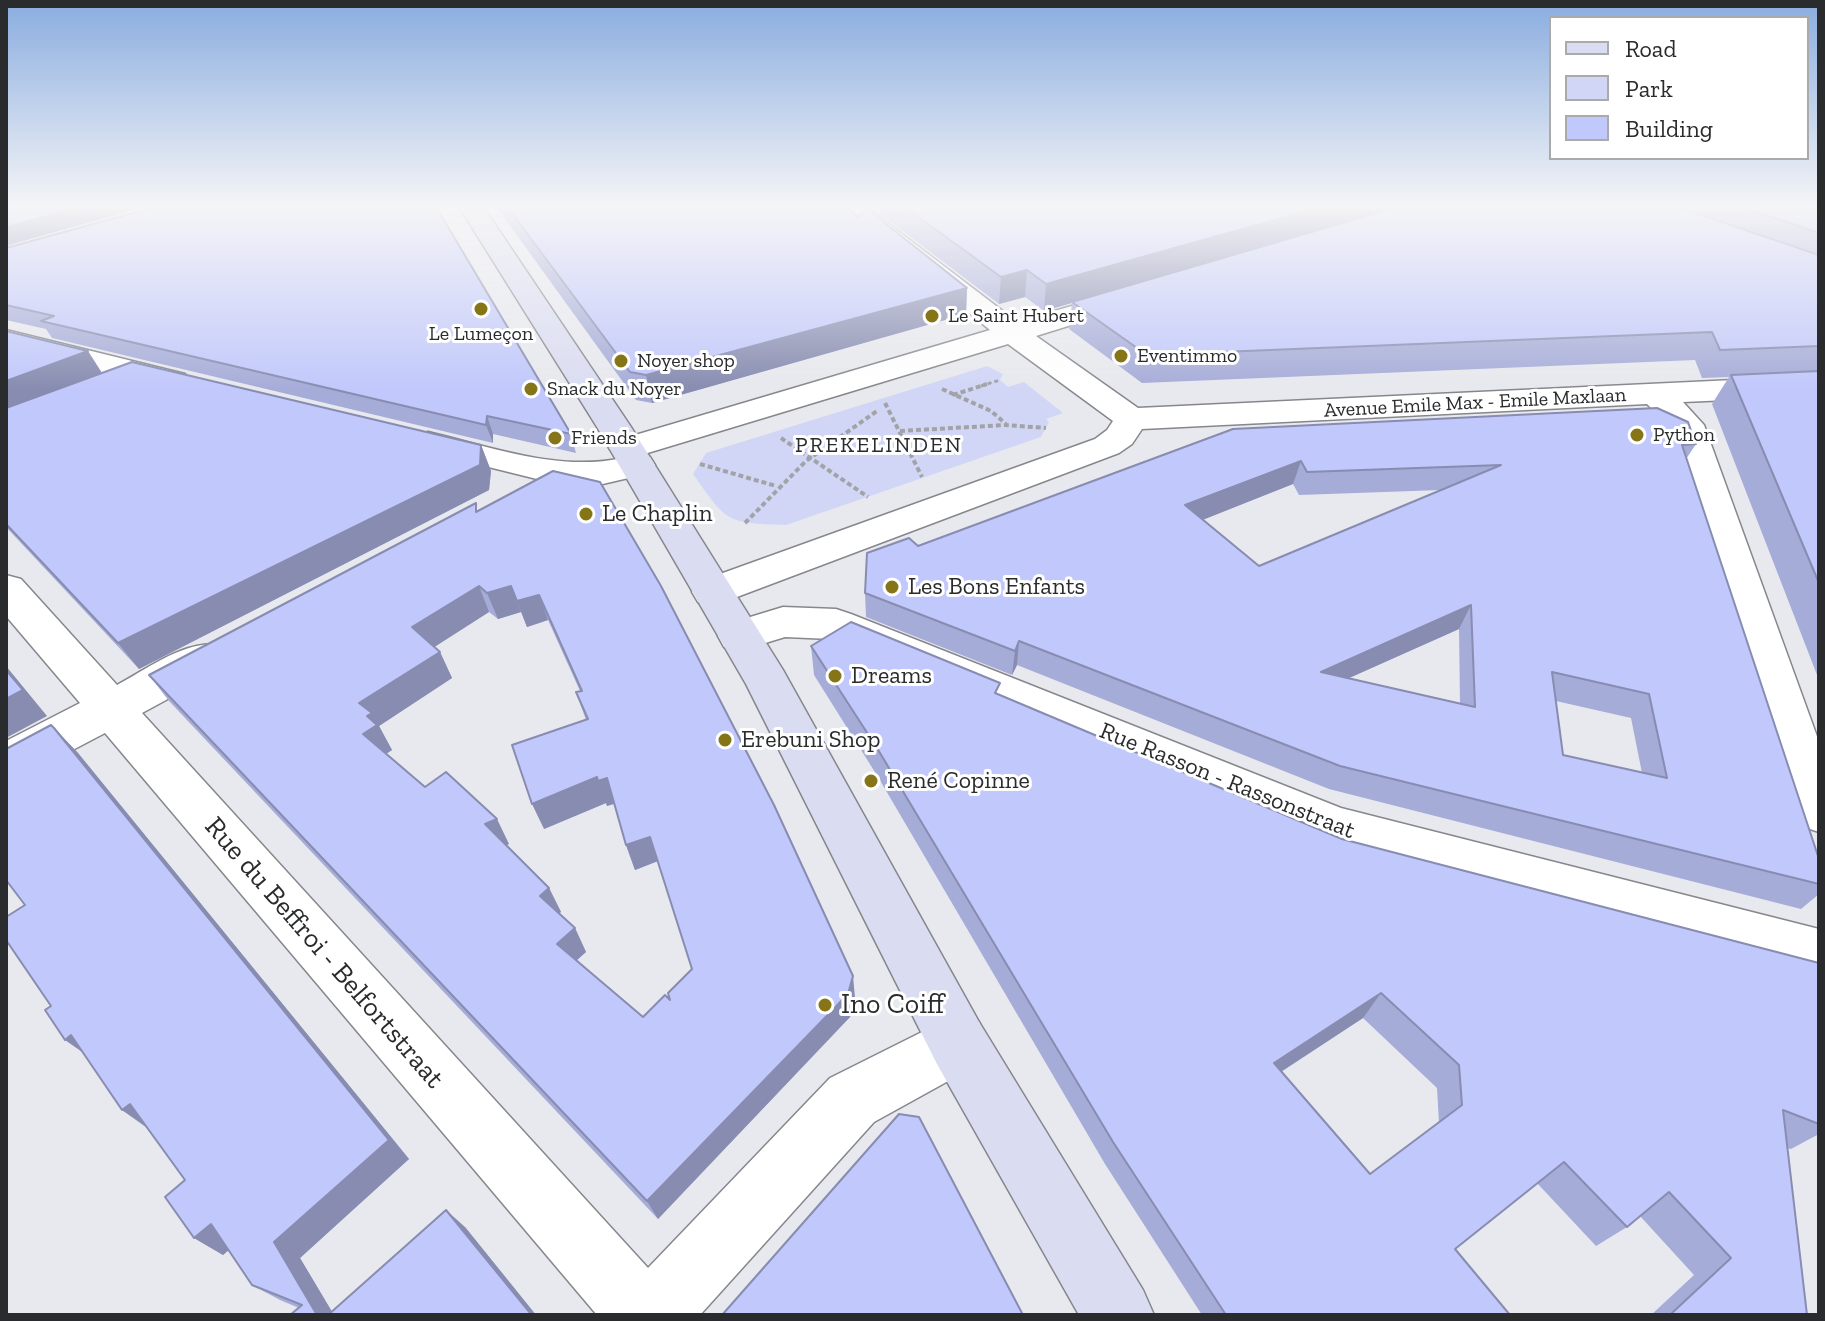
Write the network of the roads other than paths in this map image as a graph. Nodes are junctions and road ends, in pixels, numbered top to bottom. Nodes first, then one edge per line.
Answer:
1 (510, 267) edge
2 (928, 267) edge
3 (1154, 291) edge
4 (1012, 333) junction
5 (6, 339) edge
6 (142, 373) junction
7 (1819, 386) edge
8 (203, 388) edge
9 (1655, 394) junction
10 (92, 395) edge
11 (1131, 419) junction
12 (403, 436) edge
13 (632, 456) junction
14 (557, 473) junction
15 (505, 500) edge
16 (6, 589) edge
17 (713, 592) junction
18 (739, 636) junction
19 (240, 640) edge
20 (109, 710) junction
21 (6, 763) edge
22 (1819, 811) edge
23 (1819, 955) edge
24 (958, 1043) junction
25 (643, 1315) edge
26 (652, 1315) edge
27 (1118, 1315) edge

1 - 13 street
2 - 4 street
3 - 4 street
4 - 11 street
4 - 13 street
5 - 6 street
6 - 8 street
6 - 10 street
7 - 9 street, Avenue Emile Max - Emile Maxlaan
9 - 11 street, Avenue Emile Max - Emile Maxlaan
9 - 22 street
11 - 17 street
12 - 14 street
13 - 14 street
13 - 17 street
14 - 15 street
16 - 20 street, Rue du Beffroi - Belfortstraat
17 - 18 street
18 - 23 street, Rue Rasson - Rassonstraat
18 - 24 street
19 - 20 street
20 - 21 street
20 - 25 street, Rue du Beffroi - Belfortstraat
24 - 26 street
24 - 27 street

